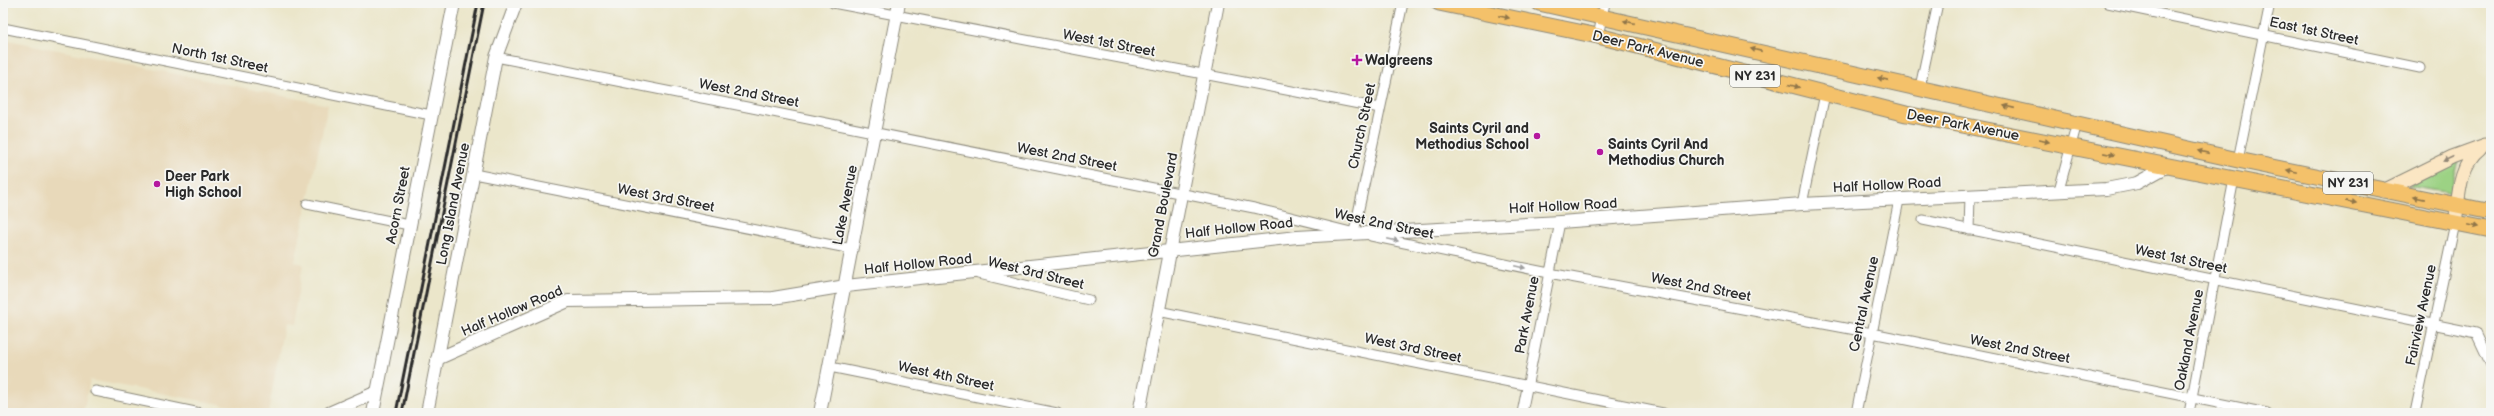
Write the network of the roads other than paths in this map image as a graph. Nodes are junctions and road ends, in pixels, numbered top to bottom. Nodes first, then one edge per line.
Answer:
1 (454, 3) edge
2 (516, 3) edge
3 (833, 3) edge
4 (899, 3) edge
5 (1218, 3) edge
6 (1403, 3) edge
7 (1439, 3) edge
8 (1539, 3) edge
9 (1938, 3) edge
10 (2108, 3) edge
11 (2270, 3) edge
12 (1604, 9) edge
13 (896, 16) junction
14 (3, 28) edge
15 (2264, 35) junction
16 (1598, 36) junction
17 (496, 57) junction
18 (2420, 68) dead end
19 (1204, 76) junction
20 (1920, 87) junction
21 (1825, 94) junction
22 (1380, 108) junction
23 (431, 115) junction
24 (2078, 123) junction
25 (874, 132) junction
26 (2488, 144) edge
27 (2071, 147) junction
28 (2238, 160) junction
29 (2168, 166) junction
30 (474, 174) junction
31 (2234, 179) junction
32 (2059, 190) junction
33 (2383, 191) junction
34 (1181, 194) junction
35 (1970, 196) junction
36 (1899, 200) junction
37 (307, 204) dead end
38 (1802, 204) junction
39 (2458, 205) junction
40 (2491, 212) edge
41 (1923, 220) dead end
42 (1560, 222) junction
43 (2454, 223) junction
44 (409, 225) junction
45 (1968, 230) junction
46 (2491, 230) edge
47 (1354, 232) junction
48 (852, 249) junction
49 (1169, 251) junction
50 (976, 273) junction
51 (1550, 273) junction
52 (2215, 281) junction
53 (846, 286) junction
54 (1089, 300) dead end
55 (1158, 311) junction
56 (2434, 324) junction
57 (1872, 333) junction
58 (437, 359) junction
59 (2491, 365) edge
60 (830, 367) junction
61 (1528, 386) junction
62 (95, 391) dead end
63 (378, 392) junction
64 (2192, 398) junction
65 (200, 413) edge
66 (329, 413) edge
67 (373, 413) edge
68 (427, 413) edge
69 (820, 413) edge
70 (1057, 413) edge
71 (1139, 413) edge
72 (1522, 413) edge
73 (1663, 413) edge
74 (1856, 413) edge
75 (2189, 413) edge
76 (2267, 413) edge
77 (2415, 413) edge

1 - 23 street, Acorn Street
2 - 17 street, Long Island Avenue
3 - 13 street, West 1st Street
4 - 13 street, Lake Avenue
5 - 19 street, Grand Boulevard
6 - 22 street, Church Street
7 -> 16 main road, Deer Park Avenue / NY 231
8 - 12 main road, Deer Park Avenue / NY 231
9 - 20 street
10 - 15 street, East 1st Street
11 - 15 street
12 - 16 street
20 -> 12 main road, Deer Park Avenue / NY 231
13 - 19 street, West 1st Street
13 - 25 street, Lake Avenue
14 - 23 street, North 1st Street
15 - 18 street, East 1st Street
15 - 28 street
16 -> 21 main road, Deer Park Avenue / NY 231
17 - 25 street, West 2nd Street
17 - 30 street, Long Island Avenue
19 - 22 street, West 1st Street
19 - 34 street, Grand Boulevard
24 -> 20 main road, Deer Park Avenue / NY 231
21 -> 27 main road, Deer Park Avenue / NY 231
21 - 38 street
22 - 47 street, Church Street
23 - 44 street, Acorn Street
24 - 27 street
28 -> 24 main road, Deer Park Avenue / NY 231
25 - 34 street, West 2nd Street
25 - 48 street, Lake Avenue
26 -> 33 main road
26 - 39 main road
27 -> 29 main road, Deer Park Avenue / NY 231
27 - 32 street
33 -> 28 main road, Deer Park Avenue / NY 231
29 - 31 main road, Deer Park Avenue / NY 231
29 - 32 street, Half Hollow Road
30 - 48 street, West 3rd Street
30 - 58 street, Long Island Avenue
31 -> 43 main road, Deer Park Avenue / NY 231
31 - 52 street, Oakland Avenue
32 - 35 street, Half Hollow Road
39 -> 33 main road, Deer Park Avenue / NY 231
34 - 47 street, West 2nd Street
34 - 49 street, Grand Boulevard
35 - 36 street, Half Hollow Road
35 - 45 street
36 - 38 street, Half Hollow Road
36 - 57 street, Central Avenue
37 - 44 street
38 - 42 street, Half Hollow Road
39 - 40 main road, Deer Park Avenue / NY 231
39 - 43 main road
41 - 45 street, West 1st Street
42 - 47 street, Half Hollow Road
42 - 51 street, Park Avenue
43 -> 46 main road, Deer Park Avenue / NY 231
43 - 56 street, Fairview Avenue
44 - 63 street, Acorn Street
45 - 52 street, West 1st Street
47 - 49 street, Half Hollow Road
47 -> 51 street, West 2nd Street
48 - 53 street, Lake Avenue
49 - 50 street, Half Hollow Road
49 - 55 street, Grand Boulevard
50 - 53 street, Half Hollow Road
50 - 54 street, West 3rd Street
51 - 57 street, West 2nd Street
51 - 61 street, Park Avenue
52 - 56 street, West 1st Street
52 - 64 street, Oakland Avenue
53 - 58 street, Half Hollow Road
53 - 60 street, Lake Avenue
55 - 61 street, West 3rd Street
55 - 71 street, Grand Boulevard
56 - 59 street, West 1st Street
56 - 77 street, Fairview Avenue
57 - 64 street, West 2nd Street
57 - 74 street, Central Avenue
58 - 68 street, Long Island Avenue
60 - 69 street, Lake Avenue
60 - 70 street, West 4th Street
61 - 72 street, Park Avenue
61 - 73 street, West 3rd Street
62 - 65 street
63 - 66 street
63 - 67 street, Acorn Street
64 - 75 street, Oakland Avenue
64 - 76 street, West 2nd Street

